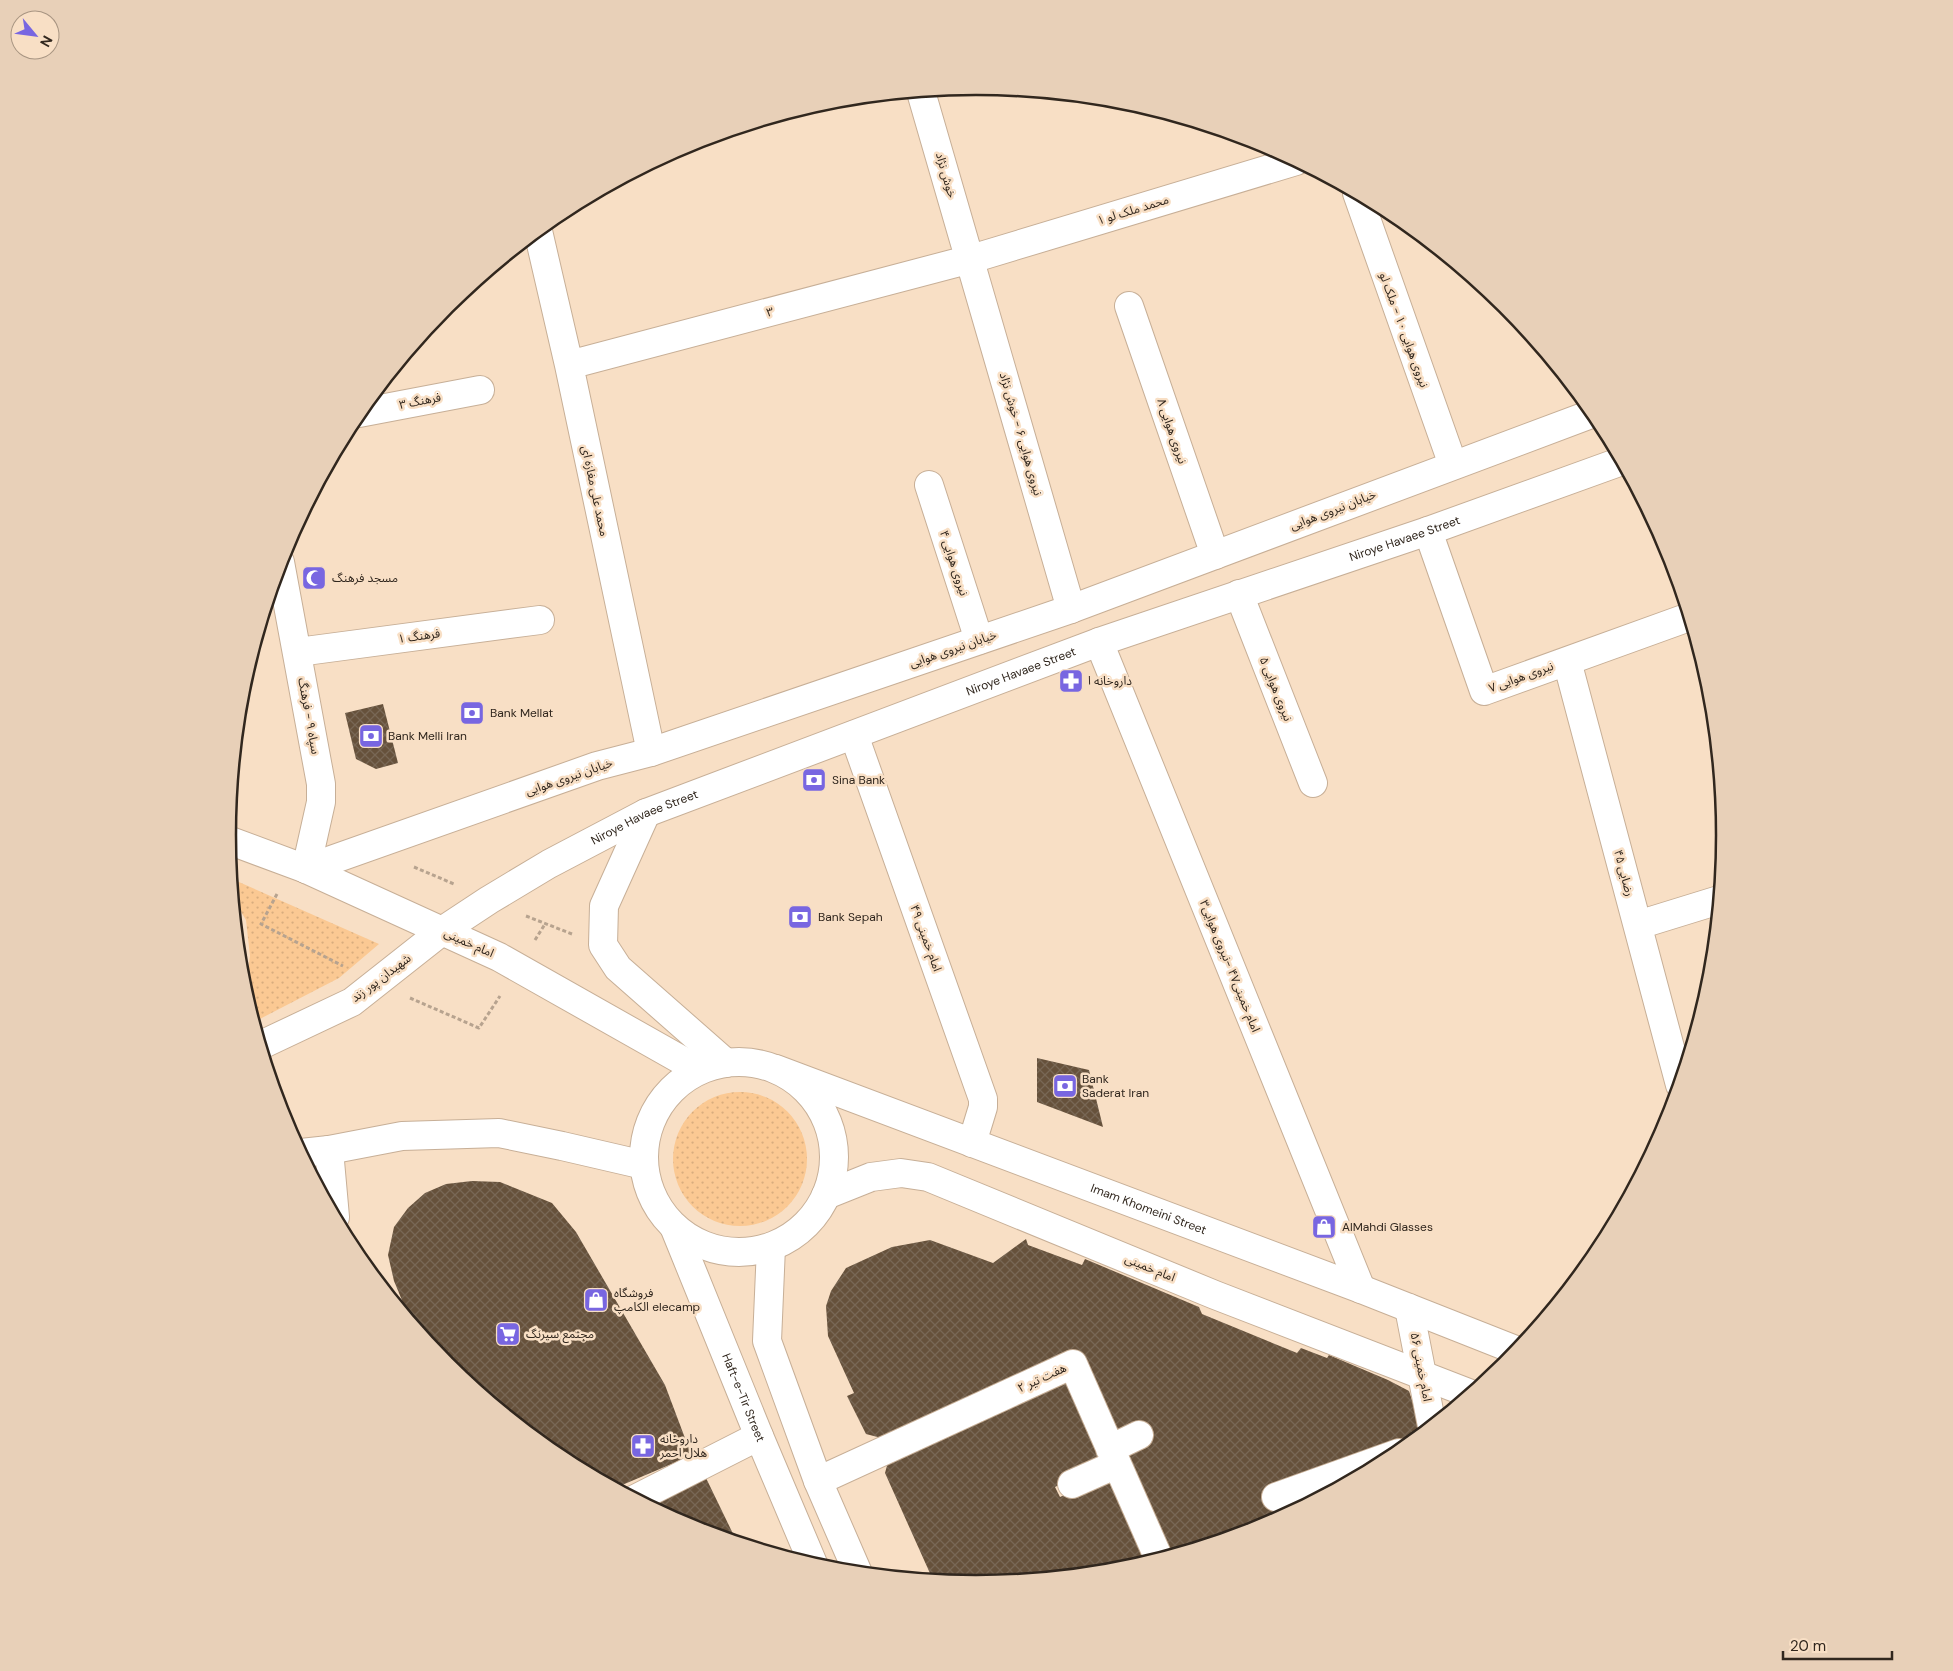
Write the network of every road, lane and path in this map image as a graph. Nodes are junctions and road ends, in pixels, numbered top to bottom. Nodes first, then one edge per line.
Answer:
1 (923, 97) edge
2 (1288, 164) edge
3 (1366, 206) edge
4 (540, 238) edge
5 (971, 259) junction
6 (1129, 306) dead end
7 (569, 365) junction
8 (480, 390) dead end
9 (370, 411) edge
10 (1586, 416) edge
11 (1617, 463) edge
12 (1452, 465) junction
13 (929, 485) dead end
14 (1428, 531) junction
15 (1215, 555) junction
16 (283, 576) edge
17 (1238, 594) junction
18 (1071, 609) junction
19 (1684, 619) edge
20 (540, 620) dead end
21 (979, 640) junction
22 (1099, 642) junction
23 (298, 652) junction
24 (1567, 660) junction
25 (854, 735) junction
26 (651, 752) junction
27 (1313, 783) dead end
28 (646, 813) junction
29 (236, 843) edge
30 (306, 869) junction
31 (1714, 902) edge
32 (1638, 925) junction
33 (442, 931) junction
34 (266, 1043) edge
35 (726, 1062) junction
36 (776, 1069) junction
37 (698, 1070) junction
38 (1677, 1075) edge
39 (972, 1143) junction
40 (329, 1150) junction
41 (307, 1152) edge
42 (644, 1165) junction
43 (826, 1195) junction
44 (334, 1204) edge
45 (675, 1229) junction
46 (772, 1247) junction
47 (1361, 1289) junction
48 (1409, 1308) junction
49 (1510, 1348) edge
50 (1422, 1375) junction
51 (1465, 1392) edge
52 (1431, 1420) edge
53 (1139, 1435) dead end
54 (759, 1436) junction
55 (1114, 1456) junction
56 (1367, 1465) edge
57 (818, 1481) junction
58 (1072, 1484) dead end
59 (640, 1495) edge
60 (1276, 1497) dead end
61 (1157, 1554) edge
62 (810, 1557) edge
63 (855, 1566) edge

1 - 5 main road, خوش نژاد
2 - 5 main road, ۱ محمد ملک لو
3 - 12 main road, نیروی هوایی ۱۰ - ملک لو
4 - 7 main road, محمد علی مغازه ای
5 - 7 main road, ۳
5 - 18 main road, نیروی هوایی ۶ - خوش نژاد
6 - 15 main road, نیروی هوایی ۸
7 - 26 main road, محمد علی مغازه ای
8 - 9 main road, فرهنگ ۳
10 - 12 main road, خیابان نیروی هوایی
11 - 14 main road, Niroye Havaee Street
12 - 15 main road, خیابان نیروی هوایی
13 - 21 main road, نیروی هوایی ۴
14 - 17 main road, Niroye Havaee Street
14 - 24 main road, نیروی هوایی ۷
15 - 18 main road, خیابان نیروی هوایی
16 - 23 main road, سپاه ۹ - فرهنگ
17 - 22 main road, Niroye Havaee Street
17 - 27 main road, نیروی هوایی ۵
18 - 21 main road, خیابان نیروی هوایی
19 - 24 main road, نیروی هوایی ۷
20 - 23 main road, فرهنگ ۱
21 - 26 main road, خیابان نیروی هوایی
22 - 25 main road, Niroye Havaee Street
22 - 47 main road, امام خمینی۴۷ -نیروی هوایی۳
23 - 30 main road, سپاه ۹ - فرهنگ
24 - 32 main road, رضایی ۴۵
25 - 28 main road, Niroye Havaee Street
25 - 39 main road, امام خمینی ۴۹
26 - 30 main road, خیابان نیروی هوایی
28 - 33 main road, Niroye Havaee Street
28 - 35 main road
29 - 30 main road, امام خمینی
30 - 33 main road, امام خمینی
31 - 32 main road
32 - 38 main road, رضایی ۴۵
33 - 34 main road, شهیدان پور زند
33 - 37 main road, امام خمینی
35 - 36 main road
35 - 37 main road
36 - 39 main road, Imam Khomeini Street
36 - 43 main road
37 - 42 main road
39 - 47 main road, Imam Khomeini Street
40 - 41 main road
40 - 42 main road
40 - 44 main road
42 - 45 main road
43 - 46 main road
43 - 50 main road, امام خمینی
45 - 46 main road
45 - 54 main road, Haft-e-Tir Street
46 - 57 main road
47 - 48 main road, Imam Khomeini Street
48 - 49 main road, Imam Khomeini Street
48 - 50 main road, امام خمینی ۵۶
50 - 51 main road, امام خمینی
50 - 52 main road, امام خمینی ۵۶
53 - 55 main road
54 - 59 main road
54 - 62 main road, Haft-e-Tir Street
55 - 57 main road, هفت تیر ۲
55 - 58 main road
55 - 61 main road, هفت تیر ۲
56 - 60 main road
57 - 63 main road

